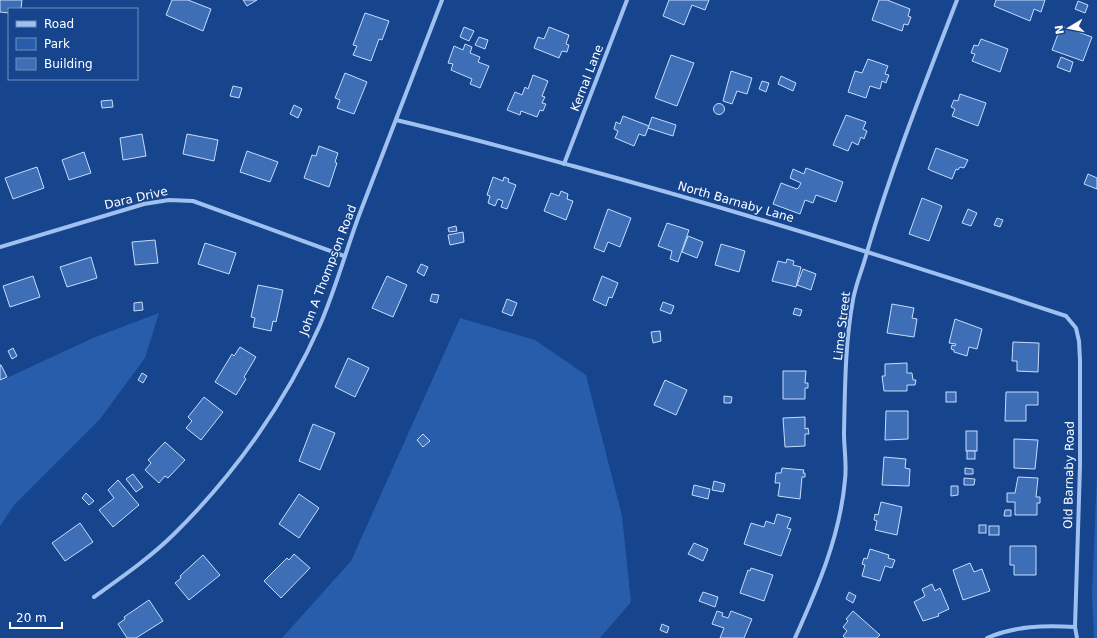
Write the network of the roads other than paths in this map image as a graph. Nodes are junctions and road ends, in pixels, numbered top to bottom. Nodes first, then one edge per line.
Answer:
1 (442, 0) edge
2 (628, 0) edge
3 (956, 0) edge
4 (396, 120) junction
5 (564, 164) junction
6 (0, 248) edge
7 (867, 251) junction
8 (344, 256) junction
9 (1066, 316) joint
10 (94, 597) dead end
11 (1075, 627) junction
12 (795, 638) edge
13 (987, 638) edge
14 (1077, 638) edge

1 - 4 street, John A Thompson Road
2 - 5 street, Kernal Lane
3 - 7 street, Lime Street
4 - 5 street, North Barnaby Lane
4 - 8 street, John A Thompson Road
5 - 7 street, North Barnaby Lane
6 - 8 street, Dara Drive
7 - 9 street, North Barnaby Lane
7 - 12 street, Lime Street
8 - 10 street, John A Thompson Road
9 - 11 street, Old Barnaby Road
11 - 13 street
11 - 14 street, Old Barnaby Road

